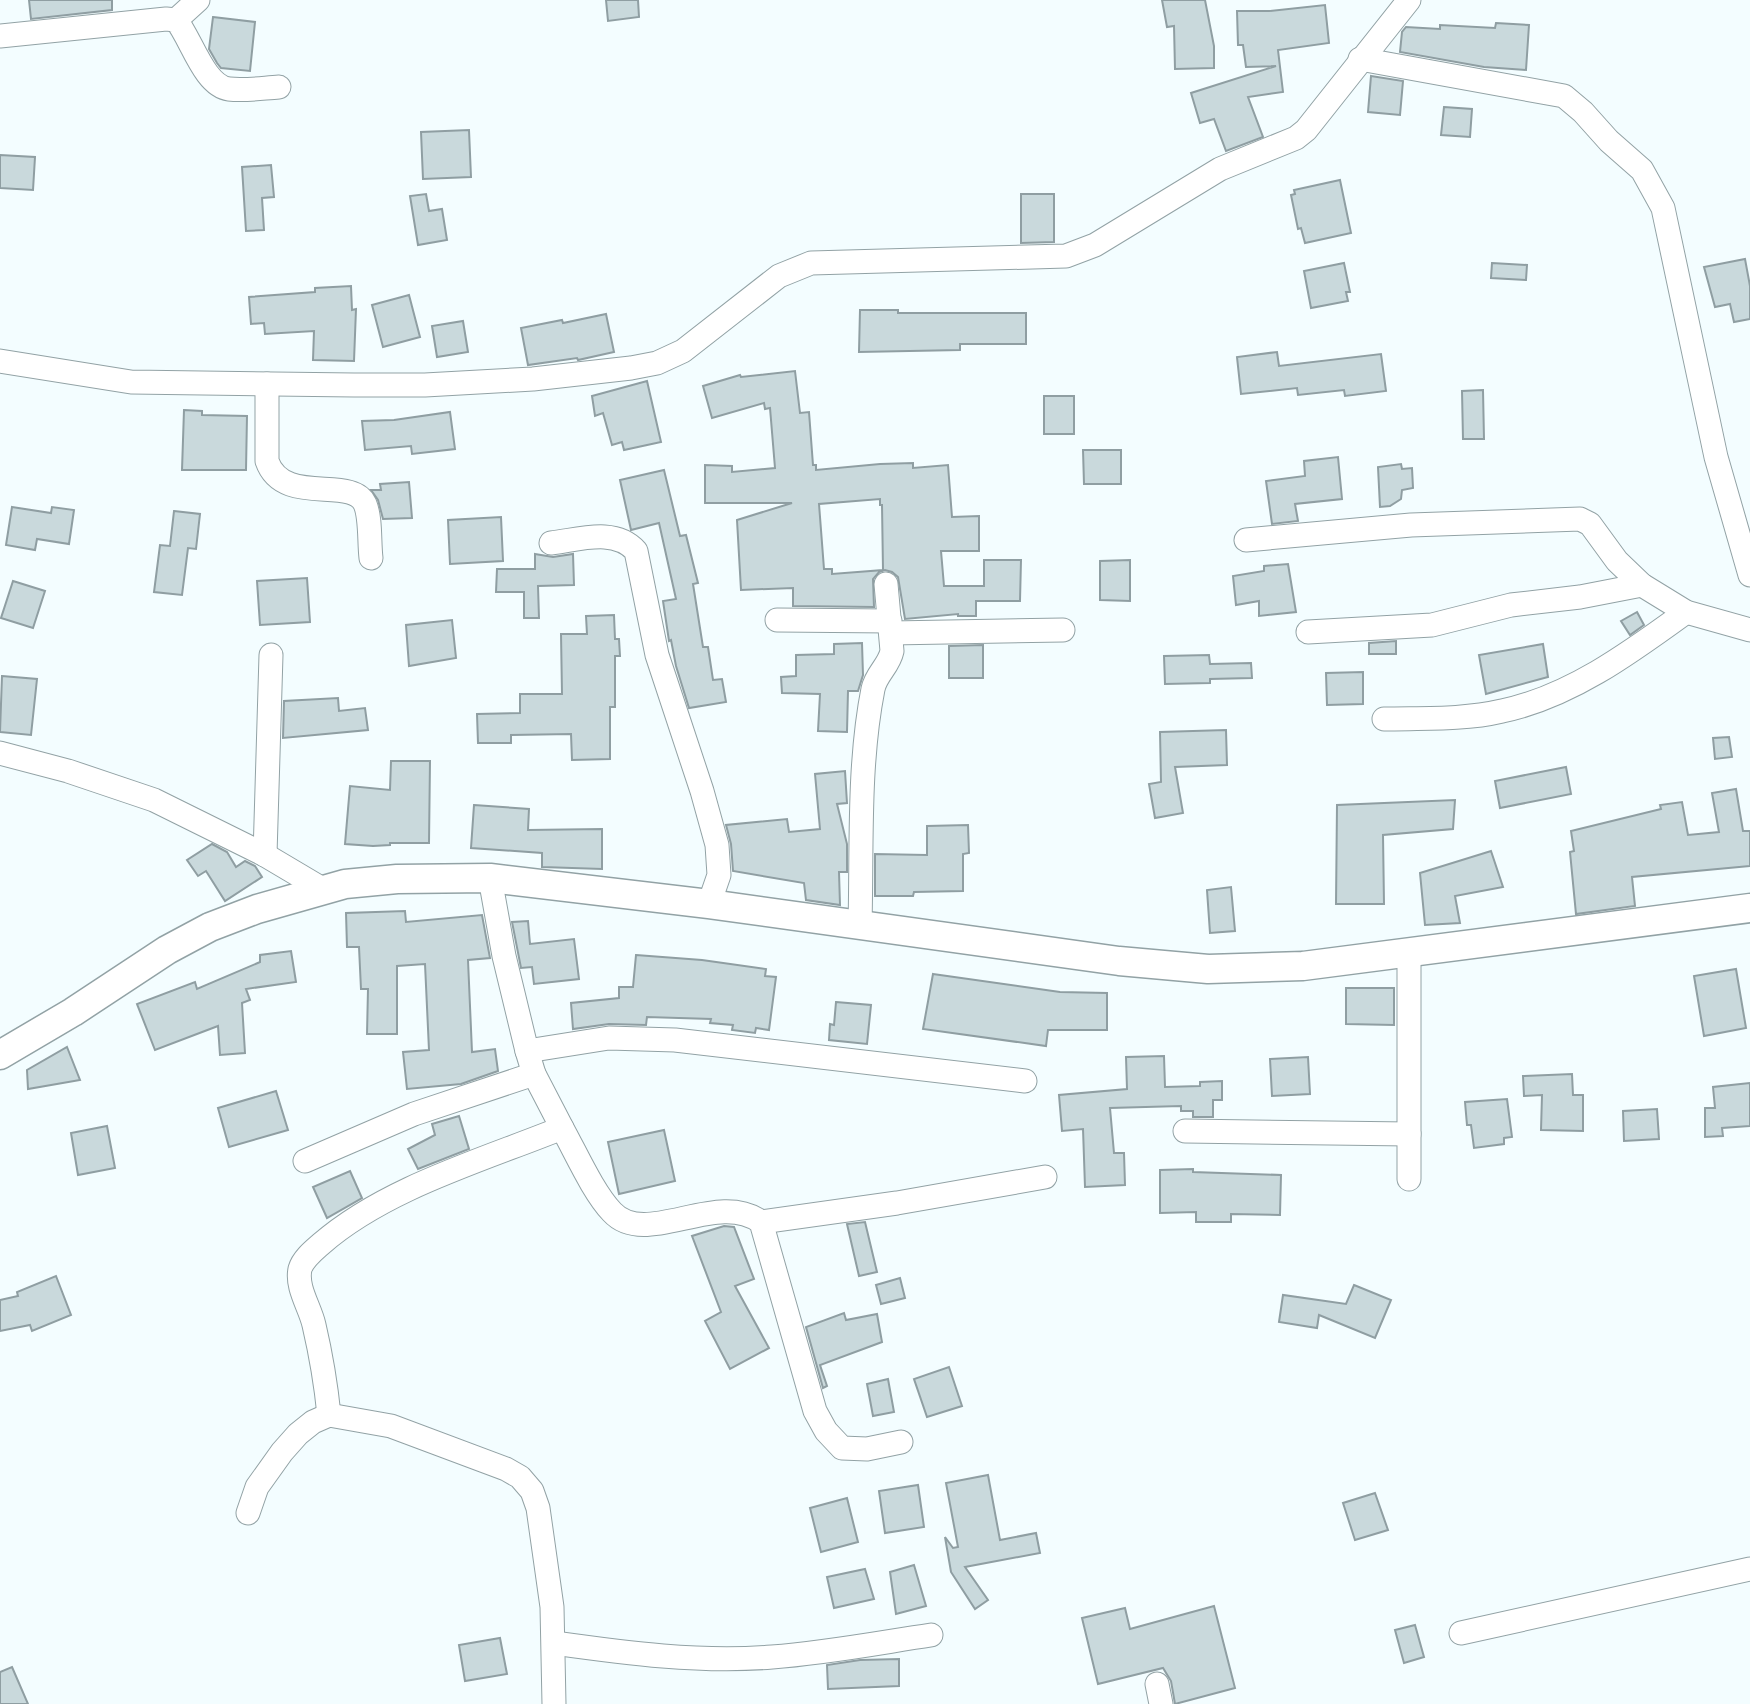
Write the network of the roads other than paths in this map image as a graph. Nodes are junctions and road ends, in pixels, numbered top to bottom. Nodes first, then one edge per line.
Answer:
1 (198, 0) edge
2 (1409, 0) edge
3 (176, 20) junction
4 (0, 36) edge
5 (1360, 59) junction
6 (279, 87) dead end
7 (0, 361) edge
8 (267, 384) junction
9 (1246, 540) dead end
10 (551, 543) dead end
11 (371, 558) dead end
12 (1750, 575) edge
13 (886, 584) dead end
14 (1642, 585) junction
15 (1686, 612) junction
16 (777, 620) dead end
17 (891, 627) junction
18 (1063, 630) dead end
19 (1750, 630) edge
20 (1308, 632) dead end
21 (271, 655) dead end
22 (1384, 719) dead end
23 (0, 753) edge
24 (265, 855) junction
25 (490, 878) junction
26 (324, 890) junction
27 (709, 905) junction
28 (1750, 908) edge
29 (860, 925) junction
30 (1409, 953) junction
31 (527, 1051) junction
32 (0, 1055) edge
33 (534, 1074) junction
34 (1025, 1081) dead end
35 (562, 1128) junction
36 (1185, 1131) dead end
37 (1409, 1134) junction
38 (305, 1161) dead end
39 (1045, 1177) dead end
40 (1409, 1179) dead end
41 (761, 1222) junction
42 (330, 1415) junction
43 (901, 1442) dead end
44 (248, 1513) dead end
45 (1750, 1569) edge
46 (1461, 1633) dead end
47 (931, 1635) dead end
48 (554, 1643) junction
49 (554, 1704) edge

1 - 3 street
2 - 5 street
3 - 4 street
3 - 6 street
5 - 8 street
5 - 12 street
7 - 8 street
8 - 11 street
9 - 14 street
10 - 27 street
13 - 17 street
14 - 15 street
14 - 20 street
15 - 19 street
15 - 22 street
16 - 17 street
17 - 18 street
17 - 29 street
21 - 24 street
23 - 24 street
24 - 26 street
25 - 26 main road
25 - 27 main road
25 - 31 street
26 - 32 main road
27 - 29 main road
28 - 30 main road
29 - 30 main road
30 - 37 street
31 - 33 street
31 - 34 street
33 - 35 street
33 - 38 street
35 - 41 street
35 - 42 street
36 - 37 street
37 - 40 street
39 - 41 street
41 - 43 street
42 - 44 street
42 - 48 street
45 - 46 street
47 - 48 street
48 - 49 street

